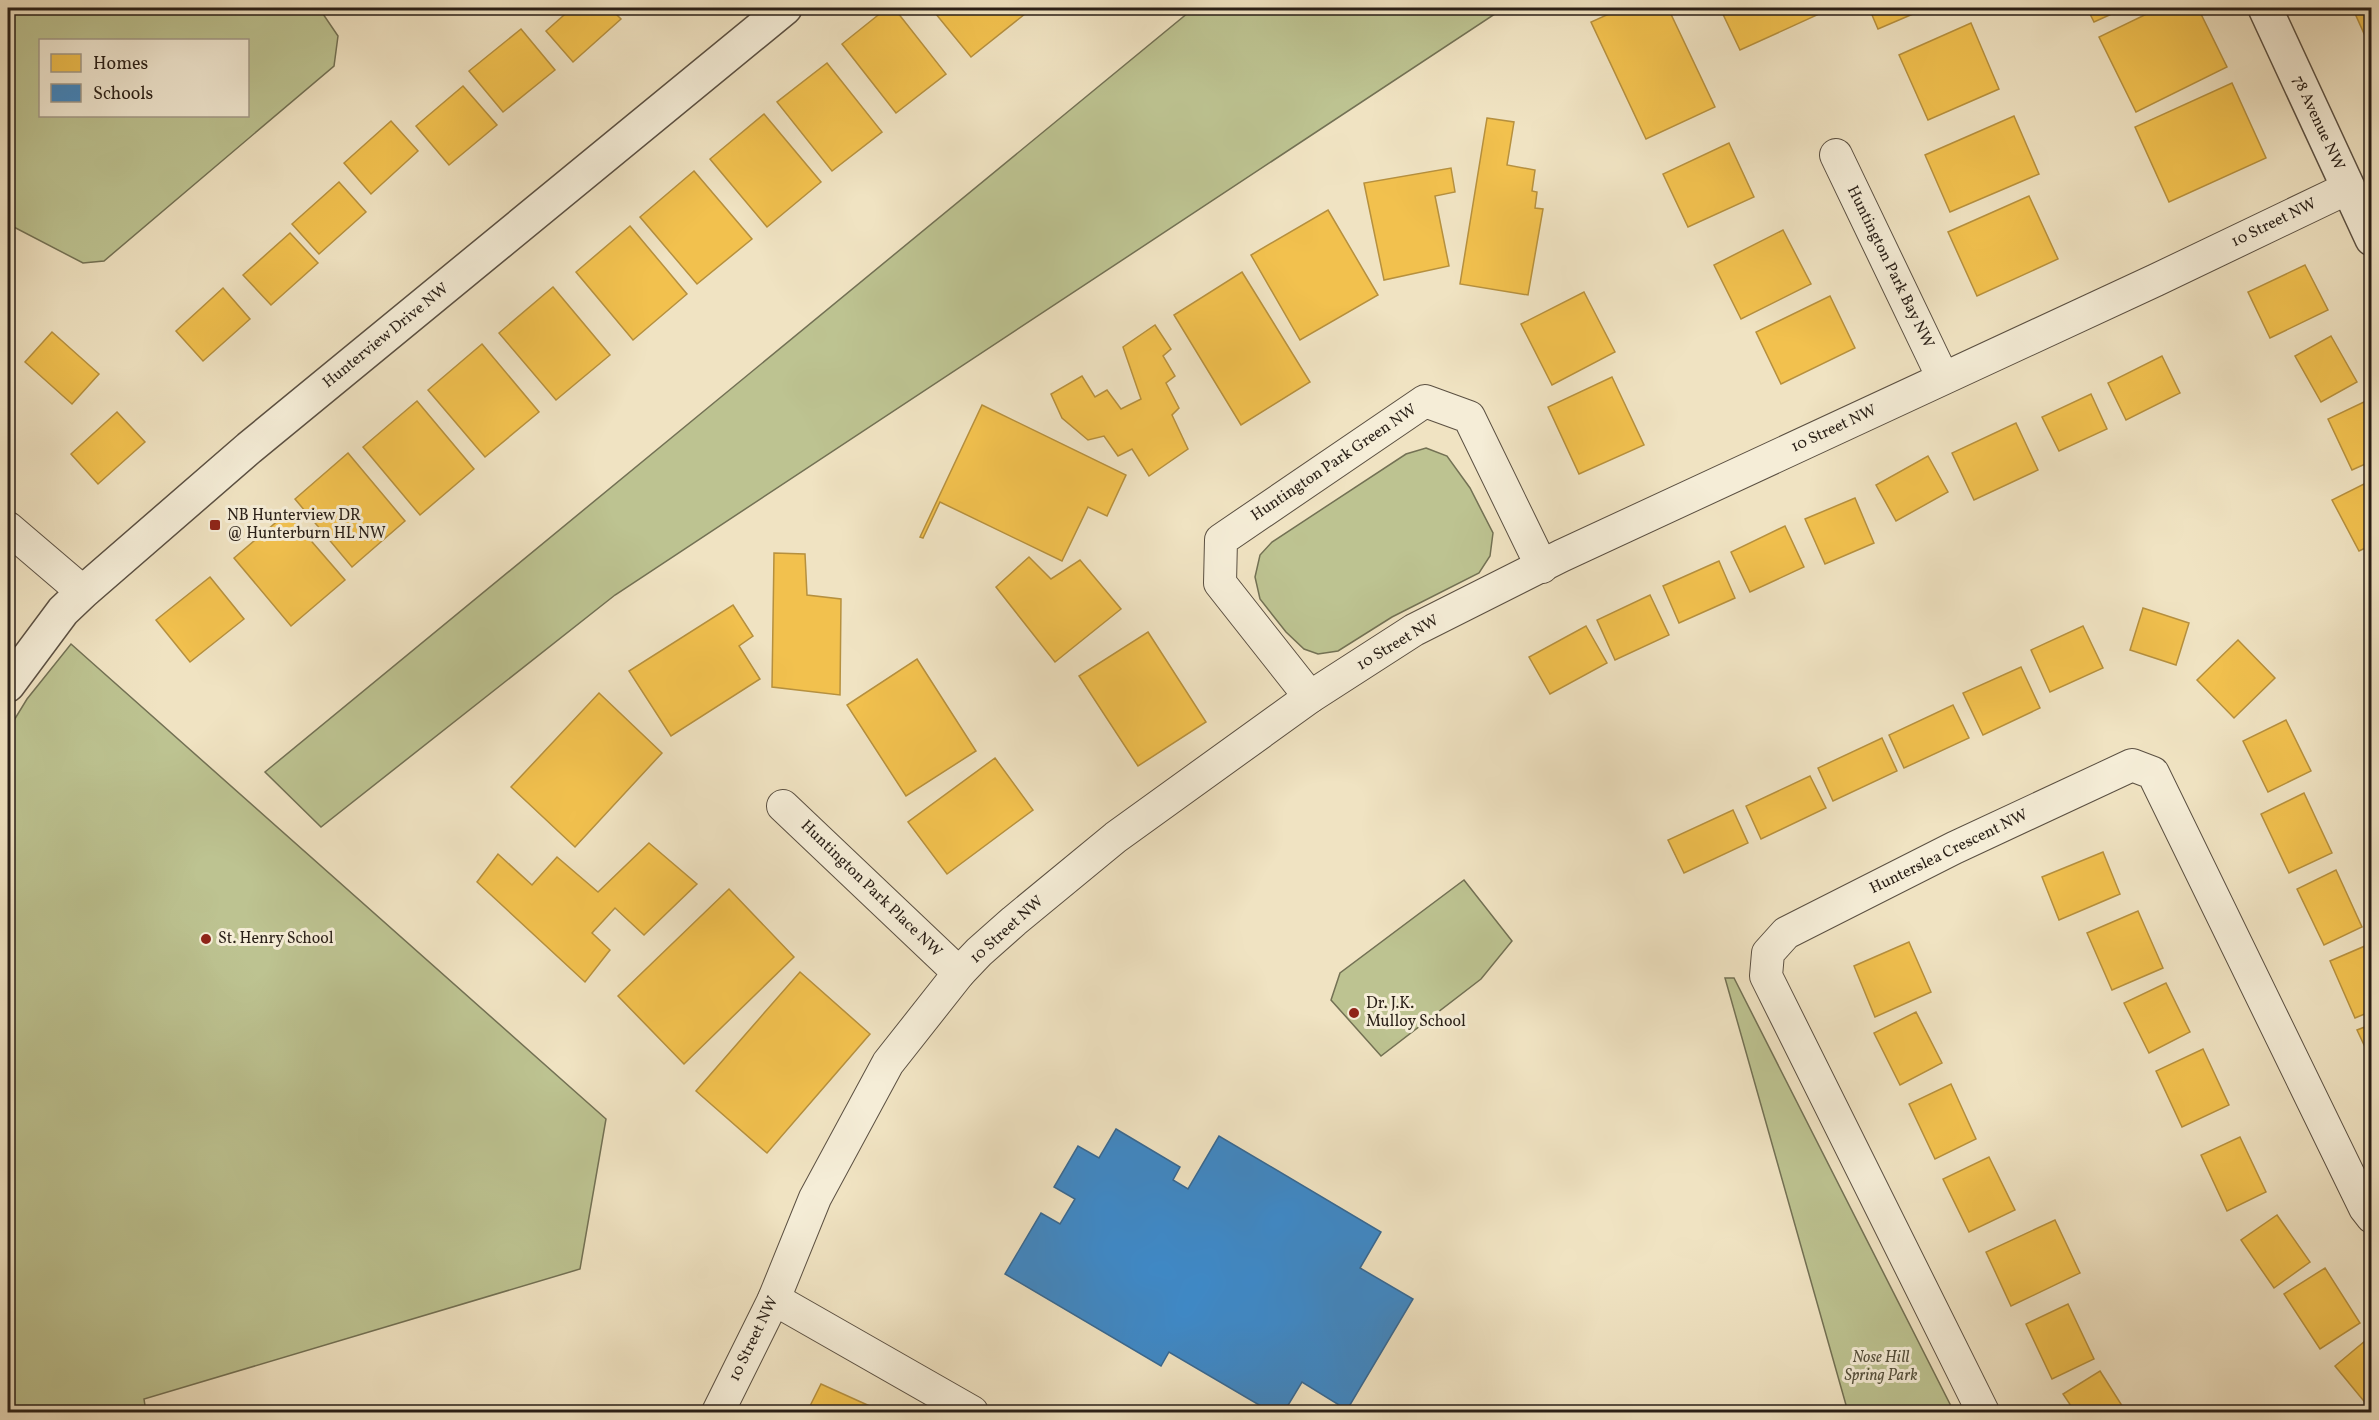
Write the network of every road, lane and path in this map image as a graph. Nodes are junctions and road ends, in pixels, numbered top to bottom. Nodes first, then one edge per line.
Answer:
1 (785, 8) edge
2 (2265, 8) edge
3 (1836, 155) dead end
4 (2348, 188) junction
5 (2372, 239) edge
6 (1943, 378) junction
7 (8, 528) edge
8 (1542, 567) junction
9 (83, 592) junction
10 (8, 685) edge
11 (1310, 697) junction
12 (783, 806) dead end
13 (959, 973) junction
14 (2372, 1217) edge
15 (774, 1299) junction
16 (718, 1413) edge
17 (972, 1413) edge
18 (1983, 1413) edge

1 - 9 street, Hunterview Drive NW
2 - 4 street, 78 Avenue NW
3 - 6 street, Huntington Park Bay NW
4 - 5 street, 78 Avenue NW
4 - 6 street, 10 Street NW
6 - 8 street, 10 Street NW
7 - 9 street
8 - 11 street, 10 Street NW
8 - 11 street, Huntington Park Green NW
9 - 10 street, Hunterview Drive NW
11 - 13 street, 10 Street NW
12 - 13 street, Huntington Park Place NW
13 - 15 street, 10 Street NW
14 - 18 street, Hunterslea Crescent NW
15 - 16 street, 10 Street NW
15 - 17 street

